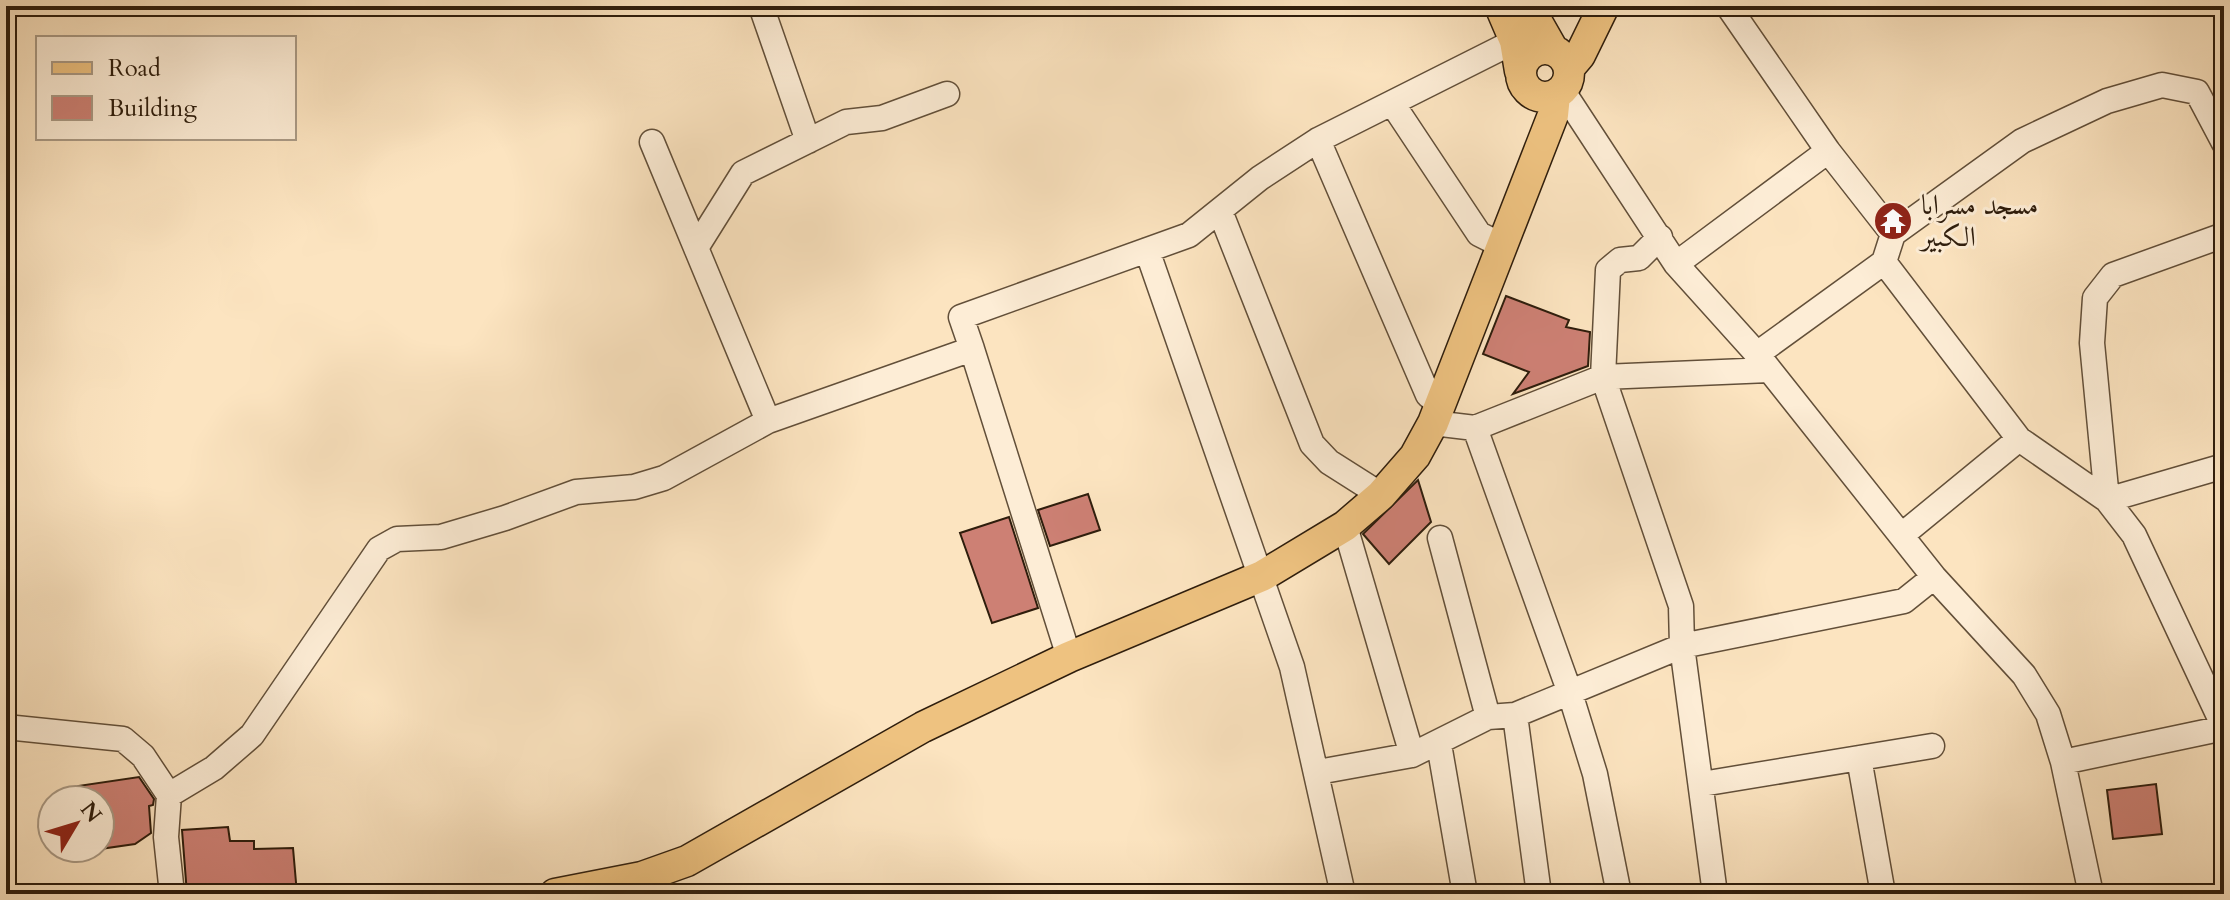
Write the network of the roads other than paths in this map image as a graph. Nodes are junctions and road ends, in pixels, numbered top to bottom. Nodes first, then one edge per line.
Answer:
1 (761, 6) edge
2 (1500, 6) edge
3 (1528, 6) edge
4 (1604, 6) edge
5 (1728, 6) edge
6 (1515, 41) junction
7 (1520, 71) junction
8 (1560, 76) junction
9 (947, 94) dead end
10 (1392, 103) junction
11 (1318, 140) junction
12 (808, 141) junction
13 (652, 142) dead end
14 (2224, 143) edge
15 (1828, 151) junction
16 (1220, 211) junction
17 (1893, 234) junction
18 (2224, 235) edge
19 (1660, 237) junction
20 (1503, 246) junction
21 (696, 248) junction
22 (1147, 250) junction
23 (1884, 262) junction
24 (1676, 264) junction
25 (972, 349) junction
26 (1763, 362) junction
27 (1603, 377) junction
28 (1437, 414) junction
29 (768, 421) junction
30 (1475, 428) junction
31 (2019, 439) junction
32 (2224, 466) edge
33 (1381, 495) junction
34 (2107, 500) junction
35 (1345, 526) junction
36 (1902, 535) junction
37 (1440, 538) dead end
38 (1262, 576) junction
39 (1934, 577) junction
40 (1682, 646) junction
41 (1069, 657) junction
42 (1570, 693) junction
43 (1515, 715) junction
44 (1488, 717) junction
45 (6, 727) edge
46 (2224, 728) edge
47 (1439, 744) junction
48 (1932, 746) dead end
49 (1412, 755) junction
50 (1859, 758) junction
51 (2063, 762) junction
52 (1318, 772) junction
53 (1702, 784) junction
54 (169, 795) junction
55 (172, 894) edge
56 (555, 894) edge
57 (1343, 894) edge
58 (1465, 894) edge
59 (1539, 894) edge
60 (1619, 894) edge
61 (1715, 894) edge
62 (1883, 894) edge
63 (2091, 894) edge

1 - 12 street
2 - 6 main road
3 - 8 main road
4 - 8 main road
5 - 15 street
6 - 7 main road
6 - 10 street
7 - 8 main road
7 - 8 main road
8 - 19 street
8 - 20 main road
9 - 12 street
10 - 11 street
10 - 20 street
11 - 16 street
11 - 28 street
12 - 21 street
13 - 21 street
14 - 17 street
15 - 17 street
15 - 24 street
16 - 22 street
16 - 33 street
17 - 23 street
18 - 34 street
19 - 24 street
19 - 27 street
20 - 28 main road
21 - 29 street
22 - 25 street
22 - 38 street
23 - 26 street
23 - 31 street
24 - 26 street
25 - 29 street
25 - 41 street
26 - 27 street
26 - 36 street
27 - 30 street
27 - 40 street
28 - 30 street
28 - 33 main road
29 - 54 street
30 - 42 street
31 - 34 street
31 - 36 street
32 - 34 street
33 - 35 main road
34 - 46 street
35 - 38 main road
35 - 49 street
36 - 39 street
37 - 44 street
38 - 41 main road
38 - 52 street
39 - 40 street
39 - 51 street
40 - 42 street
40 - 53 street
41 - 56 main road
42 - 43 street
42 - 60 street
43 - 44 street
43 - 59 street
44 - 47 street
45 - 54 street
46 - 51 street
47 - 49 street
47 - 58 street
48 - 50 street
49 - 52 street
50 - 53 street
50 - 62 street
51 - 63 street
52 - 57 street
53 - 61 street
54 - 55 street

